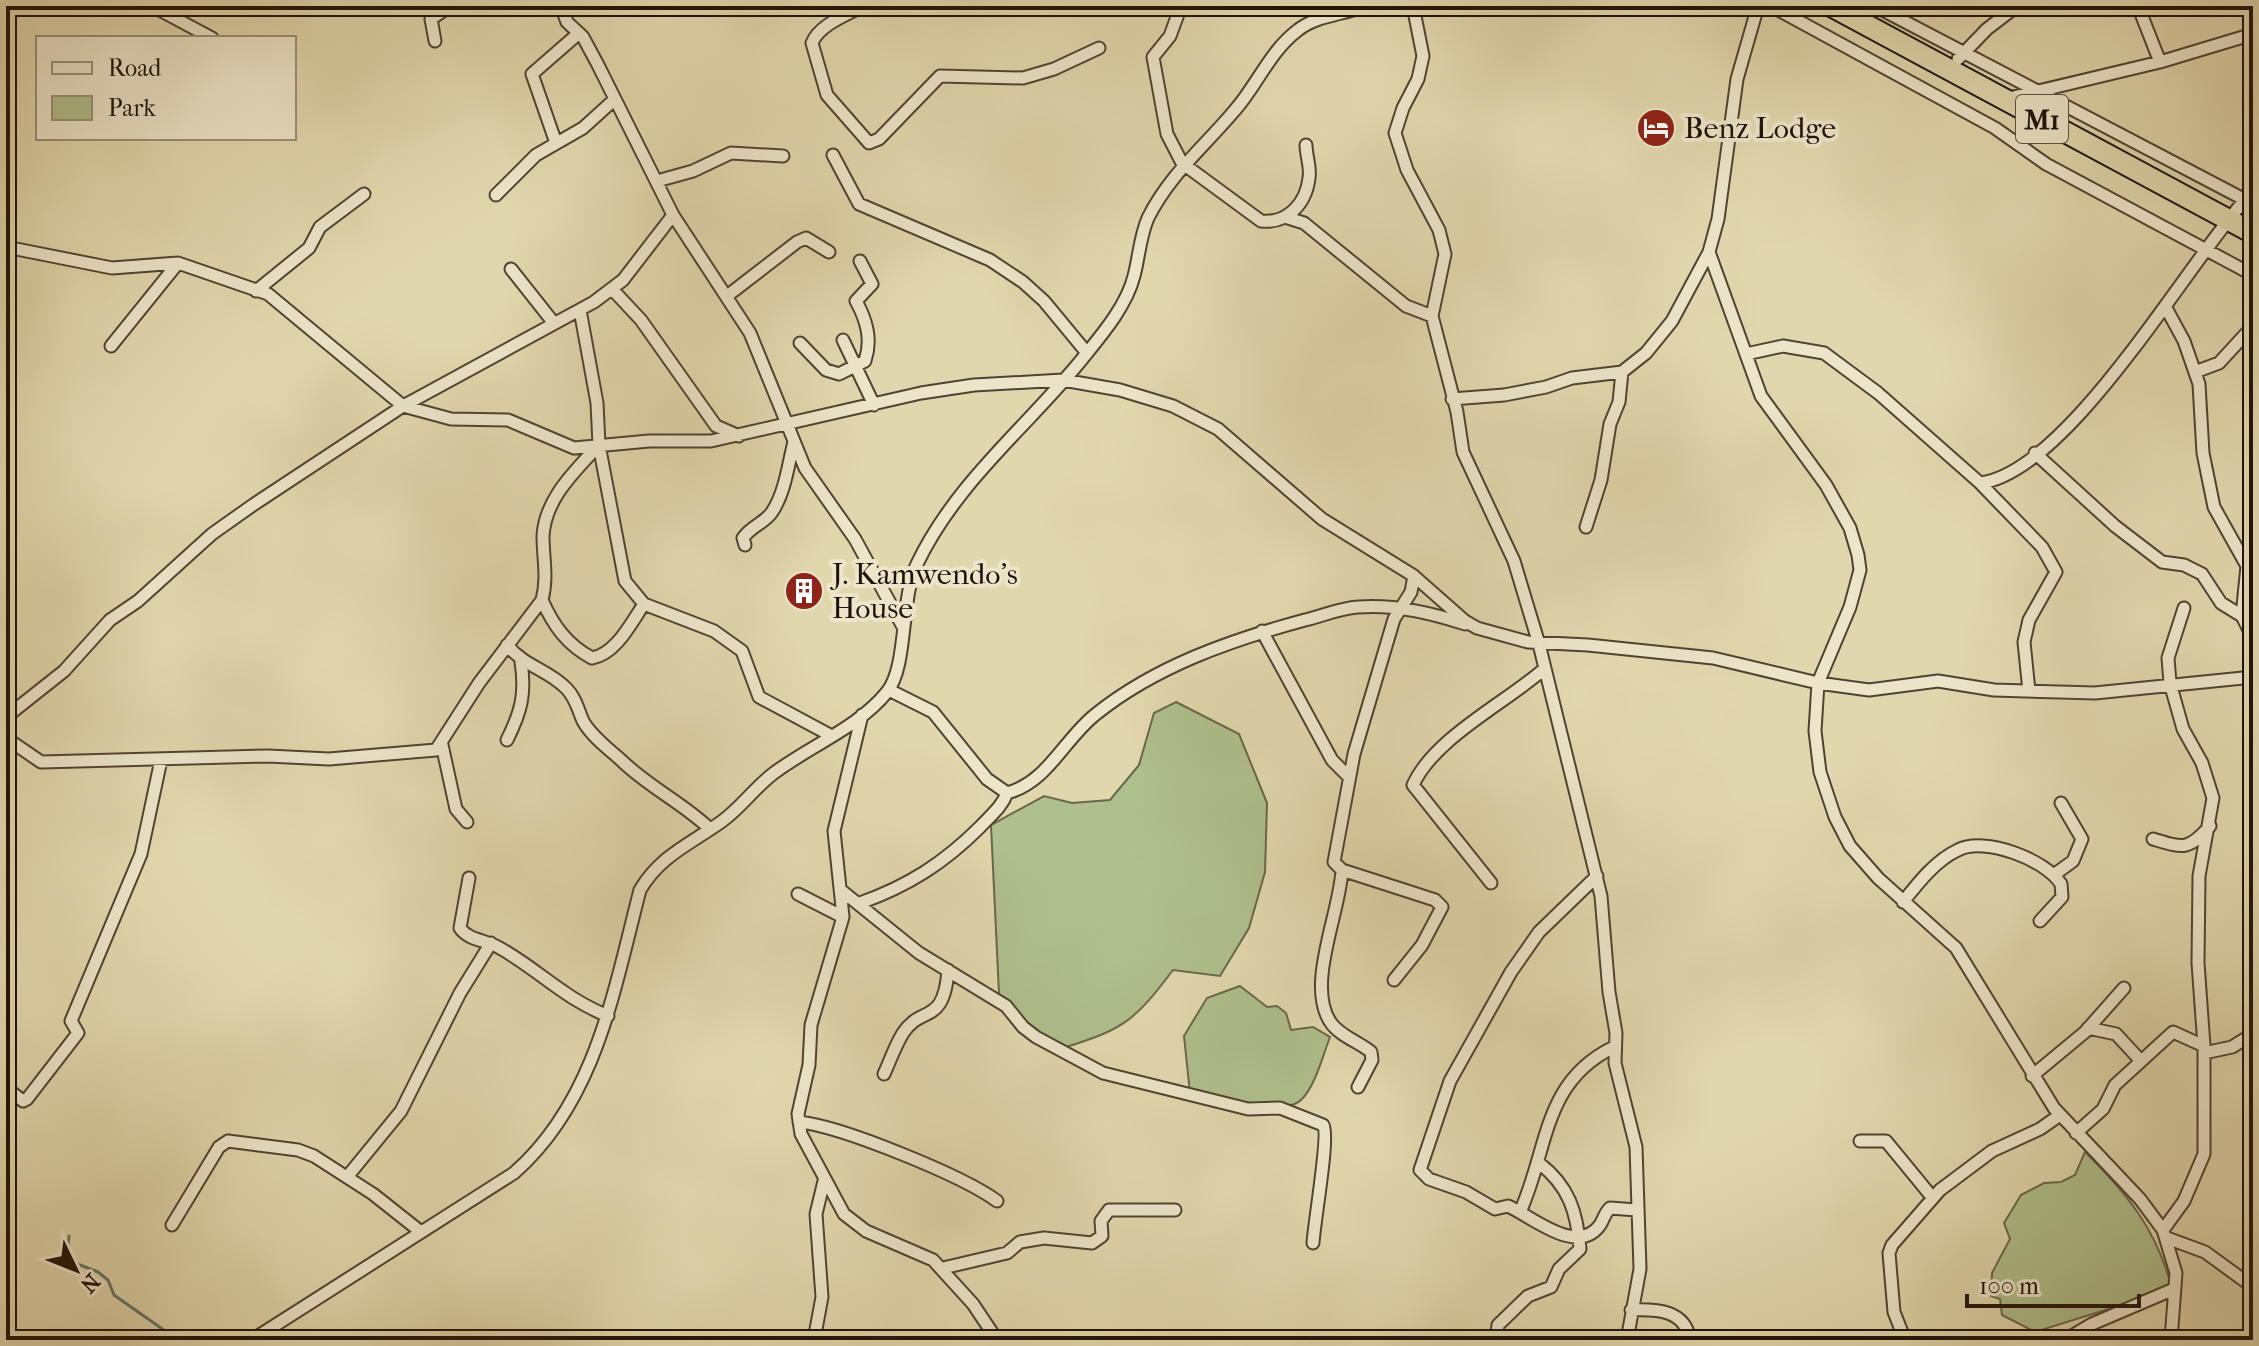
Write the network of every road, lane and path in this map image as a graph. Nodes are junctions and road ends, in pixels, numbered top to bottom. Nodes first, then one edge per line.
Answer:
1 (152, 6) edge
2 (450, 6) edge
3 (561, 6) edge
4 (863, 6) edge
5 (1181, 6) edge
6 (1365, 6) edge
7 (1413, 6) edge
8 (1758, 6) edge
9 (1771, 6) edge
10 (1831, 6) edge
11 (1876, 6) edge
12 (2017, 6) edge
13 (2138, 6) edge
14 (579, 33) junction
15 (2253, 34) edge
16 (208, 36) edge
17 (435, 41) dead end
18 (1099, 48) dead end
19 (1956, 62) junction
20 (2160, 62) junction
21 (2033, 90) junction
22 (615, 99) junction
23 (2005, 100) junction
24 (556, 143) junction
25 (1306, 145) dead end
26 (833, 155) dead end
27 (783, 156) dead end
28 (1182, 163) junction
29 (657, 181) junction
30 (364, 194) dead end
31 (496, 195) dead end
32 (2250, 198) edge
33 (673, 215) junction
34 (1288, 218) junction
35 (2227, 219) junction
36 (2253, 233) edge
37 (6, 247) edge
38 (2208, 248) junction
39 (829, 252) dead end
40 (1709, 252) junction
41 (860, 261) dead end
42 (178, 263) junction
43 (511, 269) dead end
44 (2253, 275) edge
45 (612, 289) junction
46 (256, 291) junction
47 (727, 296) junction
48 (2165, 306) junction
49 (580, 310) junction
50 (1432, 316) junction
51 (553, 322) junction
52 (2253, 326) edge
53 (843, 340) dead end
54 (800, 343) dead end
55 (111, 346) dead end
56 (1087, 353) junction
57 (1746, 354) junction
58 (857, 366) junction
59 (1622, 372) junction
60 (2195, 372) junction
61 (1063, 380) junction
62 (1452, 399) junction
63 (874, 405) junction
64 (403, 406) junction
65 (789, 425) junction
66 (740, 436) junction
67 (794, 441) junction
68 (599, 445) junction
69 (2035, 453) junction
70 (1980, 483) junction
71 (1586, 527) dead end
72 (745, 545) dead end
73 (1414, 576) junction
74 (542, 600) junction
75 (644, 604) junction
76 (1399, 608) junction
77 (2184, 608) dead end
78 (2242, 616) junction
79 (902, 625) junction
80 (1477, 628) junction
81 (1262, 631) junction
82 (2253, 638) edge
83 (1539, 644) junction
84 (507, 645) junction
85 (521, 662) junction
86 (1544, 669) junction
87 (2250, 680) edge
88 (1818, 683) junction
89 (2170, 683) junction
90 (889, 690) junction
91 (2029, 691) junction
92 (862, 715) junction
93 (6, 717) edge
94 (830, 735) junction
95 (6, 738) edge
96 (507, 740) dead end
97 (442, 745) junction
98 (161, 760) junction
99 (1349, 777) junction
100 (1007, 793) junction
101 (2061, 803) dead end
102 (467, 822) dead end
103 (2210, 826) junction
104 (710, 829) junction
105 (2153, 839) dead end
106 (1342, 870) junction
107 (2055, 874) junction
108 (1597, 876) junction
109 (469, 878) dead end
110 (1491, 883) dead end
111 (842, 891) junction
112 (798, 894) dead end
113 (1903, 902) junction
114 (860, 903) junction
115 (843, 917) junction
116 (2040, 921) dead end
117 (491, 943) junction
118 (948, 970) junction
119 (1394, 980) dead end
120 (2124, 988) dead end
121 (608, 1016) junction
122 (2088, 1028) junction
123 (2253, 1034) edge
124 (1614, 1047) junction
125 (2204, 1050) junction
126 (2141, 1061) junction
127 (884, 1074) dead end
128 (2032, 1076) junction
129 (1358, 1087) dead end
130 (6, 1088) edge
131 (2060, 1115) junction
132 (799, 1122) junction
133 (2076, 1133) junction
134 (1860, 1141) dead end
135 (1539, 1163) junction
136 (347, 1177) junction
137 (824, 1181) junction
138 (1932, 1197) junction
139 (997, 1201) dead end
140 (1175, 1210) dead end
141 (1637, 1210) junction
142 (1520, 1212) junction
143 (172, 1225) dead end
144 (421, 1232) junction
145 (2165, 1234) junction
146 (1579, 1235) junction
147 (1313, 1243) dead end
148 (943, 1268) junction
149 (2253, 1287) edge
150 (2174, 1289) junction
151 (1631, 1310) junction
152 (1902, 1338) edge
153 (252, 1340) edge
154 (814, 1340) edge
155 (997, 1340) edge
156 (1496, 1340) edge
157 (1627, 1340) edge
158 (1690, 1340) edge
159 (2065, 1340) edge
160 (2171, 1340) edge

1 - 16 street
2 - 17 street
3 - 14 street
4 - 18 street
5 - 28 street
6 - 28 street
7 - 50 street
8 - 40 street
9 - 38 street
10 - 19 highway, M1
11 - 19 street
12 - 19 street
13 - 20 street
14 - 22 street
14 - 24 street
15 - 20 street
19 - 21 street
19 - 23 highway, M1
20 - 21 street
21 - 23 street
21 - 32 street
22 - 24 street
22 - 29 street
23 - 35 highway, M1
24 - 31 street
25 - 34 street
26 - 56 street
27 - 29 street
28 - 34 street
28 - 56 street
29 - 33 street
30 - 46 street
32 - 35 street
33 - 45 street
33 - 47 street
34 - 50 street
35 - 36 highway, M1
35 - 38 street
37 - 42 street
38 - 44 street
38 - 48 street
39 - 47 street
40 - 57 street
40 - 59 street
41 - 58 street
42 - 46 street
42 - 55 street
43 - 51 street
45 - 49 street
45 - 66 street
46 - 64 street
47 - 65 street
48 - 60 street
48 - 69 street
49 - 51 street
49 - 68 street
50 - 62 street
51 - 64 street
52 - 60 street
53 - 58 street
54 - 58 street
56 - 61 street
57 - 70 street
57 - 88 street
58 - 63 street
59 - 62 street
59 - 71 street
60 - 78 street
61 - 63 street
61 - 73 street
61 - 79 street
62 - 83 street
63 - 65 street
64 - 68 street
64 - 93 street
65 - 66 street
65 - 67 street
66 - 68 street
67 - 72 street
67 - 79 street
68 - 74 street
68 - 75 street
69 - 70 street
69 - 78 street
70 - 91 street
73 - 76 street
73 - 80 street
74 - 75 street
74 - 84 street
75 - 94 street
76 - 80 street
76 - 81 street
76 - 99 street
77 - 89 street
78 - 82 street
79 - 90 street
80 - 83 street
81 - 99 street
81 - 100 street
83 - 86 street
83 - 88 street
84 - 85 street
84 - 97 street
85 - 96 street
85 - 104 street
86 - 108 street
86 - 110 street
87 - 89 street
88 - 91 street
88 - 113 street
89 - 91 street
89 - 103 street
90 - 92 street
90 - 100 street
92 - 94 street
92 - 111 street
94 - 104 street
95 - 98 street
97 - 98 street
97 - 102 street
98 - 130 street
99 - 106 street
100 - 114 street
101 - 107 street
103 - 105 street
103 - 125 street
104 - 121 street
106 - 119 street
106 - 129 street
107 - 113 street
107 - 116 street
108 - 124 street
108 - 142 street
109 - 117 street
111 - 114 street
111 - 115 street
112 - 115 street
113 - 128 street
114 - 118 street
115 - 132 street
117 - 121 street
117 - 136 street
118 - 127 street
118 - 147 street
120 - 122 street
121 - 144 street
122 - 126 street
122 - 128 street
123 - 125 street
124 - 135 street
124 - 141 street
125 - 126 street
125 - 145 street
126 - 133 street
128 - 131 street
131 - 133 street
131 - 138 street
132 - 137 street
132 - 139 street
133 - 145 street
134 - 138 street
135 - 142 street
135 - 146 street
136 - 143 street
136 - 144 street
137 - 148 street
137 - 154 street
138 - 152 street
140 - 148 street
141 - 146 street
141 - 151 street
142 - 146 street
144 - 153 street
145 - 149 street
145 - 150 street
146 - 156 street
148 - 155 street
150 - 159 street
150 - 160 street
151 - 157 street
151 - 158 street

